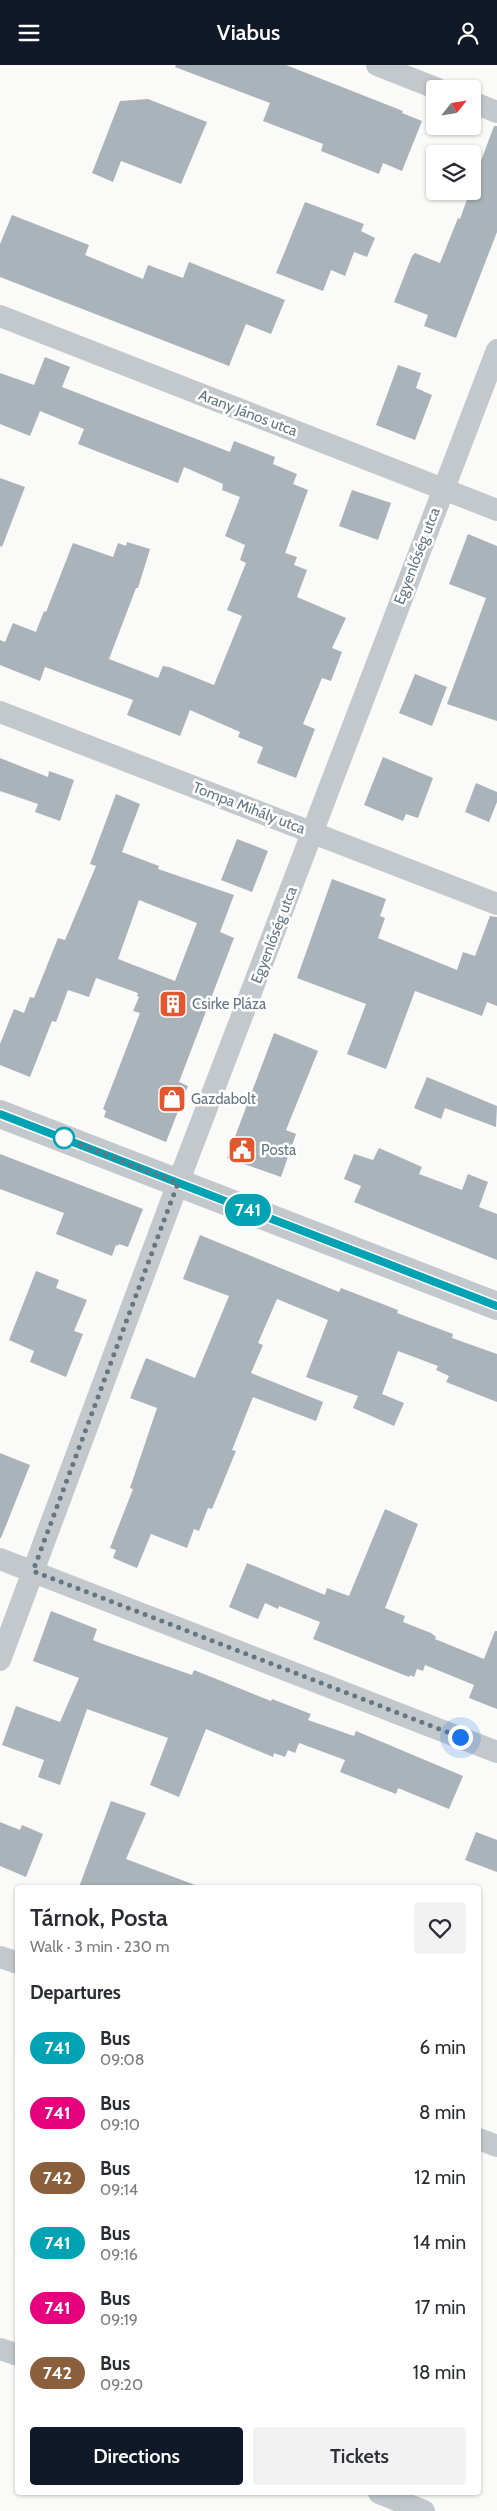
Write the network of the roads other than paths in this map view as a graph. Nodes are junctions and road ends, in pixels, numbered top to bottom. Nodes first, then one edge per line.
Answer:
1 (377, 65) edge
2 (426, 84) edge
3 (481, 106) edge
4 (497, 112) edge
5 (0, 316) edge
6 (497, 350) edge
7 (443, 489) junction
8 (497, 510) edge
9 (0, 712) edge
10 (313, 833) junction
11 (497, 904) edge
12 (0, 1113) edge
13 (178, 1183) junction
14 (497, 1306) edge
15 (0, 1559) edge
16 (33, 1571) junction
17 (0, 1660) edge
18 (497, 1751) edge
19 (0, 1957) edge
20 (15, 1962) edge
21 (481, 2140) edge
22 (497, 2146) edge
23 (0, 2349) edge
24 (15, 2354) edge
25 (384, 2495) edge
26 (424, 2511) edge

1 - 2 street
3 - 4 street
5 - 7 street, Arany János utca
6 - 7 street, Egyenlőség utca
7 - 8 street, Arany János utca
7 - 10 street, Egyenlőség utca
9 - 10 street, Tompa Mihály utca
10 - 11 street, Tompa Mihály utca
10 - 13 street, Egyenlőség utca
12 - 13 street
13 - 14 street
13 - 16 street, Egyenlőség utca
15 - 16 street
16 - 17 street, Egyenlőség utca
16 - 18 street
19 - 20 street
21 - 22 street
23 - 24 street
25 - 26 street

